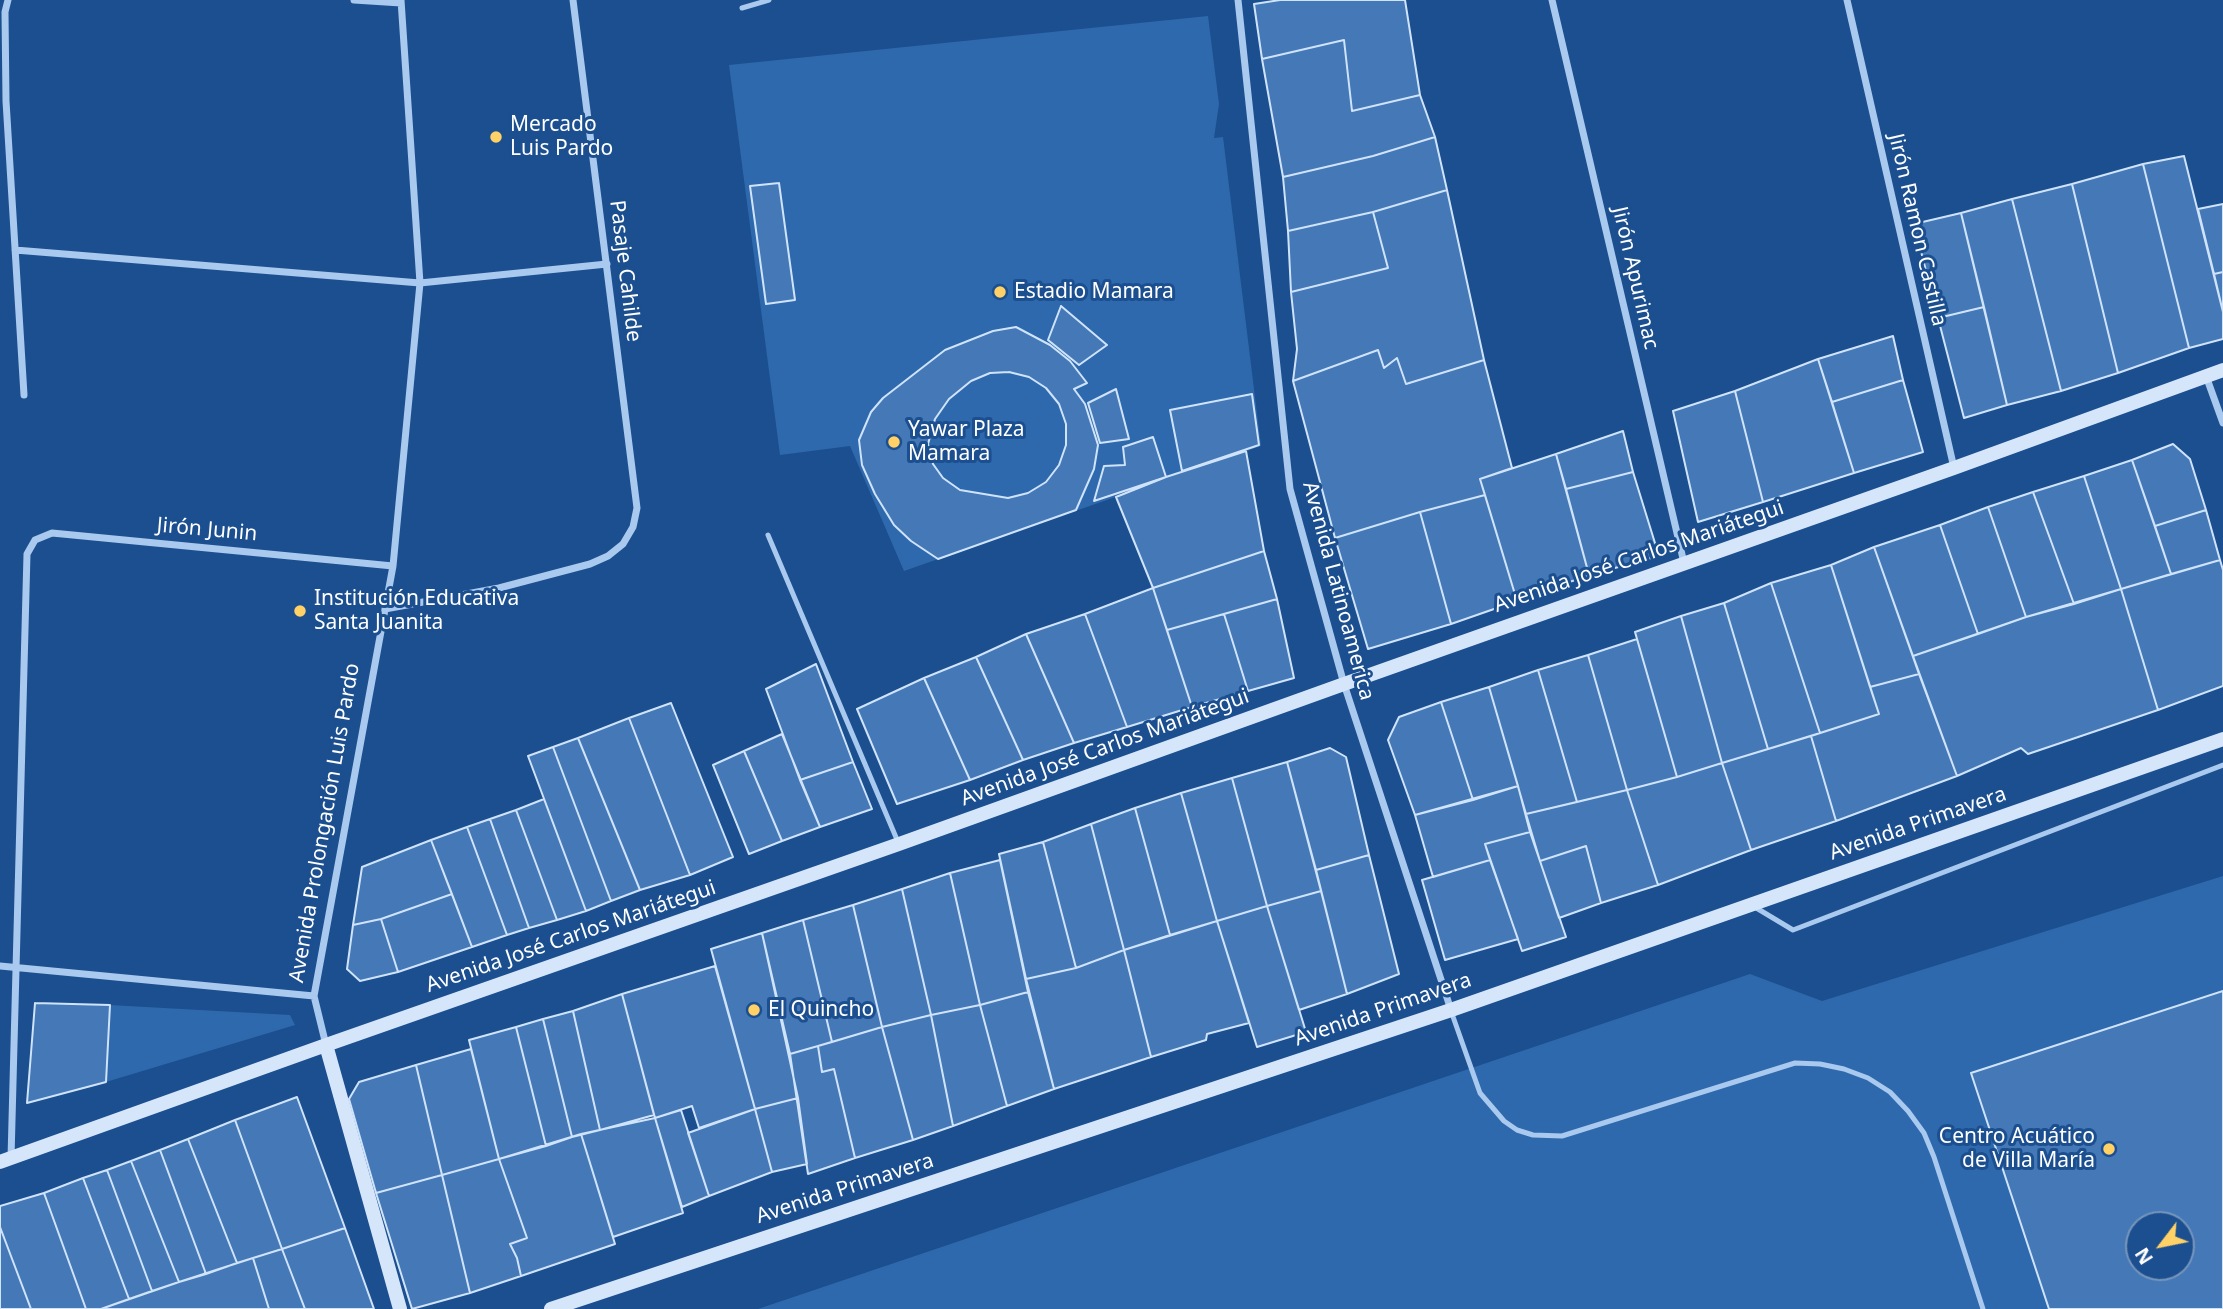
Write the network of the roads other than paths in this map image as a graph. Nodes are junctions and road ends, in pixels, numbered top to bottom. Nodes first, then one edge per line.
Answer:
1 (8, 0) edge
2 (354, 0) edge
3 (573, 0) edge
4 (769, 0) edge
5 (1238, 0) edge
6 (1552, 0) edge
7 (1847, 0) edge
8 (401, 2) edge
9 (743, 8) dead end
10 (3, 101) edge
11 (15, 250) junction
12 (607, 264) junction
13 (419, 283) junction
14 (2223, 370) edge
15 (2206, 376) junction
16 (24, 395) dead end
17 (2223, 423) edge
18 (1954, 468) junction
19 (768, 535) dead end
20 (1684, 563) junction
21 (393, 566) junction
22 (385, 609) junction
23 (1344, 684) junction
24 (2223, 739) edge
25 (2223, 765) edge
26 (899, 844) junction
27 (1750, 905) junction
28 (0, 966) edge
29 (16, 966) junction
30 (314, 996) junction
31 (1451, 1010) junction
32 (326, 1045) junction
33 (6, 1160) edge
34 (400, 1309) edge
35 (551, 1309) edge
36 (1983, 1309) edge

1 - 10 street
2 - 8 street
3 - 12 street, Pasaje Cahilde
4 - 9 lane
5 - 23 street, Avenida Latinoamerica
6 - 20 street, Jirón Apurimac
7 - 18 street, Jirón Ramon Castilla
8 - 13 street, Avenida Prolongación Luis Pardo
10 - 11 street
11 - 13 street
11 - 16 street
12 - 13 street
12 - 22 street, Pasaje Cahilde
13 - 21 street, Avenida Prolongación Luis Pardo
14 - 15 main road, Avenida José Carlos Mariátegui
15 - 17 street
15 - 18 main road, Avenida José Carlos Mariátegui
18 - 20 main road, Avenida José Carlos Mariátegui
19 - 26 lane
20 - 23 main road, Avenida José Carlos Mariátegui
21 - 22 street, Avenida Prolongación Luis Pardo
21 - 29 street, Jirón Junin
22 - 30 street, Avenida Prolongación Luis Pardo
23 - 26 main road, Avenida José Carlos Mariátegui
23 - 31 street, Avenida Latinoamerica
24 - 27 main road, Avenida Primavera
25 - 27 lane
26 - 32 main road, Avenida José Carlos Mariátegui
27 - 31 main road, Avenida Primavera
28 - 29 street
29 - 30 street
29 - 33 street
30 - 32 street, Avenida Prolongación Luis Pardo
31 - 35 main road, Avenida Primavera
31 - 36 lane
32 - 33 main road, Avenida José Carlos Mariátegui
32 - 34 main road, Avenida Prolongación Luis Pardo

